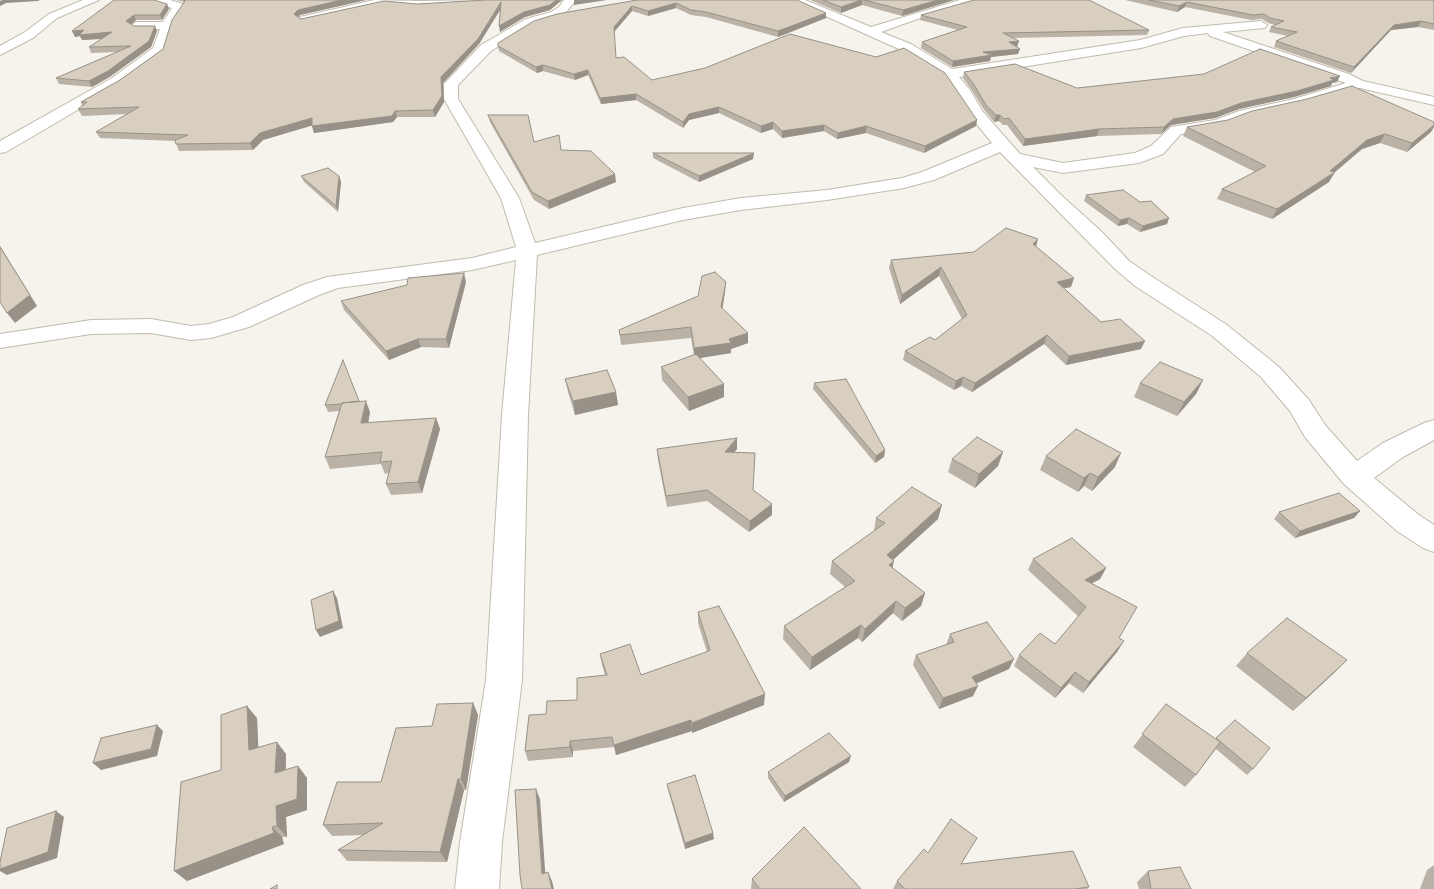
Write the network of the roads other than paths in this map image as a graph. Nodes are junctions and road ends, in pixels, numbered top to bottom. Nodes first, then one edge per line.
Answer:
1 (93, 0) edge
2 (158, 0) edge
3 (490, 0) edge
4 (796, 0) edge
5 (973, 0) edge
6 (180, 3) edge
7 (576, 5) edge
8 (304, 19) edge
9 (167, 25) junction
10 (1261, 25) dead end
11 (136, 26) edge
12 (1206, 30) junction
13 (872, 31) junction
14 (0, 51) edge
15 (950, 74) junction
16 (1359, 84) junction
17 (1434, 101) edge
18 (0, 148) edge
19 (1009, 152) junction
20 (527, 250) junction
21 (0, 341) edge
22 (1434, 429) edge
23 (1354, 477) junction
24 (1434, 540) edge
25 (477, 889) edge

1 - 14 street
2 - 6 street
3 - 8 street
4 - 13 street
5 - 13 street
6 - 9 street
7 - 20 street
9 - 11 street
9 - 18 street
10 - 12 street
12 - 15 street
12 - 16 street
13 - 15 street
15 - 19 street
16 - 17 street
16 - 19 street
19 - 20 street
19 - 23 street
20 - 21 street
20 - 25 street
22 - 23 street
23 - 24 street

